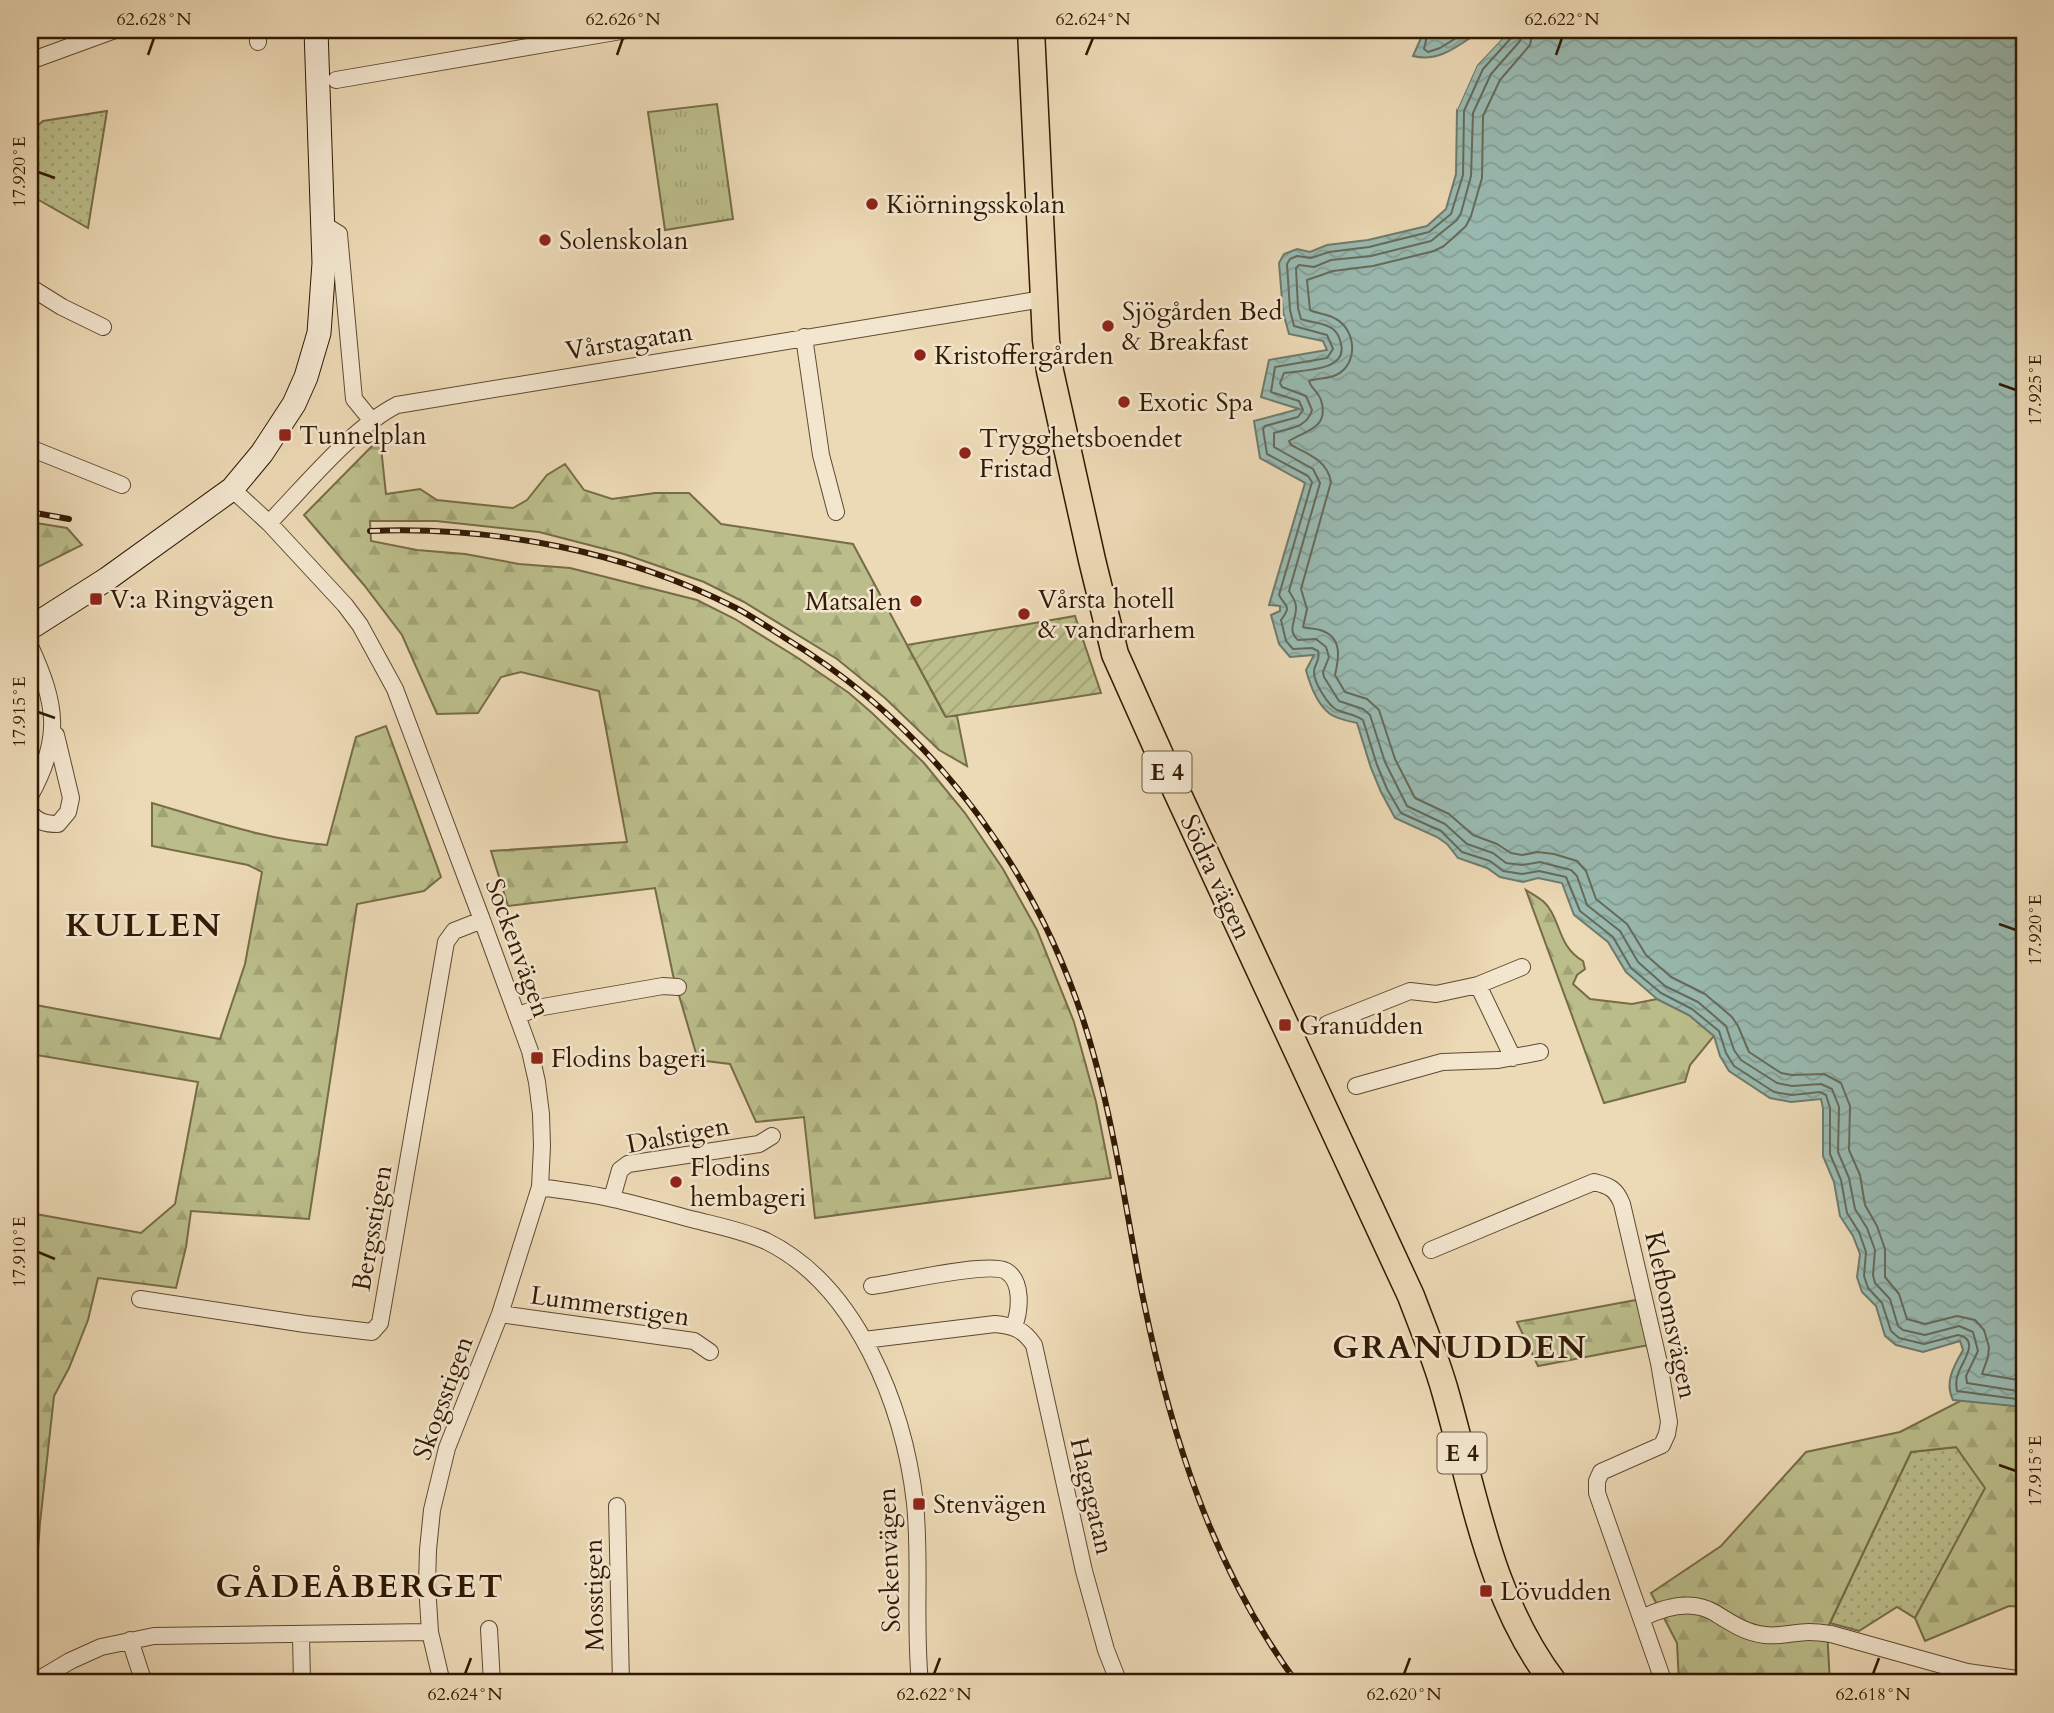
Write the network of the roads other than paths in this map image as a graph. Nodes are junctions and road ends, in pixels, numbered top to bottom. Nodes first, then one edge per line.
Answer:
1 (115, 30) edge
2 (316, 30) edge
3 (627, 30) edge
4 (1031, 30) edge
5 (592, 33) edge
6 (30, 61) edge
7 (336, 80) dead end
8 (323, 224) junction
9 (30, 287) edge
10 (1043, 299) junction
11 (103, 327) dead end
12 (804, 337) junction
13 (372, 421) junction
14 (30, 449) edge
15 (122, 485) dead end
16 (232, 489) junction
17 (836, 512) dead end
18 (269, 523) junction
19 (30, 628) edge
20 (30, 646) edge
21 (54, 726) junction
22 (30, 796) edge
23 (30, 812) edge
24 (482, 920) junction
25 (1522, 967) dead end
26 (1478, 985) junction
27 (678, 987) dead end
28 (517, 1016) junction
29 (1327, 1024) dead end
30 (1540, 1052) dead end
31 (1513, 1058) junction
32 (1356, 1086) dead end
33 (772, 1136) dead end
34 (540, 1187) junction
35 (612, 1198) junction
36 (1431, 1250) dead end
37 (872, 1286) dead end
38 (140, 1299) dead end
39 (500, 1314) junction
40 (1014, 1326) junction
41 (864, 1340) junction
42 (710, 1352) dead end
43 (617, 1506) dead end
44 (1642, 1618) junction
45 (489, 1629) dead end
46 (430, 1632) junction
47 (301, 1635) junction
48 (130, 1640) junction
49 (2024, 1680) edge
50 (33, 1683) edge
51 (144, 1683) edge
52 (302, 1683) edge
53 (442, 1683) edge
54 (492, 1683) edge
55 (621, 1683) edge
56 (920, 1683) edge
57 (1119, 1683) edge
58 (1554, 1683) edge
59 (1664, 1683) edge

1 - 6 street
2 - 8 main road
3 - 5 street
4 - 10 highway, Södra vägen / E 4
5 - 7 street
8 - 13 street
8 - 16 main road
9 - 11 street
10 - 12 street, Vårstagatan
10 - 58 highway, Södra vägen / E 4
12 - 13 street, Vårstagatan
12 - 17 street
13 - 18 street, Vårstagatan
14 - 15 street
16 - 18 street, Sockenvägen
16 - 19 main road
18 - 24 street, Sockenvägen
20 - 21 street
21 - 22 street
21 - 23 street
24 - 28 street, Sockenvägen
24 - 38 street, Bergsstigen
25 - 26 street
26 - 29 street
26 - 31 street
27 - 28 street
28 - 34 street, Sockenvägen
30 - 31 street
31 - 32 street
33 - 35 street, Dalstigen
34 - 35 street, Sockenvägen
34 - 39 street, Skogsstigen
35 - 41 street, Sockenvägen
36 - 44 street, Klefbomsvägen
37 - 40 street
39 - 42 street, Lummerstigen
39 - 46 street, Skogsstigen
40 - 41 street
40 - 57 street, Hagagatan
41 - 56 street, Sockenvägen
43 - 55 street, Mosstigen
44 - 49 street
44 - 59 street, Klefbomsvägen
45 - 54 street
46 - 47 street
46 - 53 street
47 - 48 street
47 - 52 street
48 - 50 street
48 - 51 street

